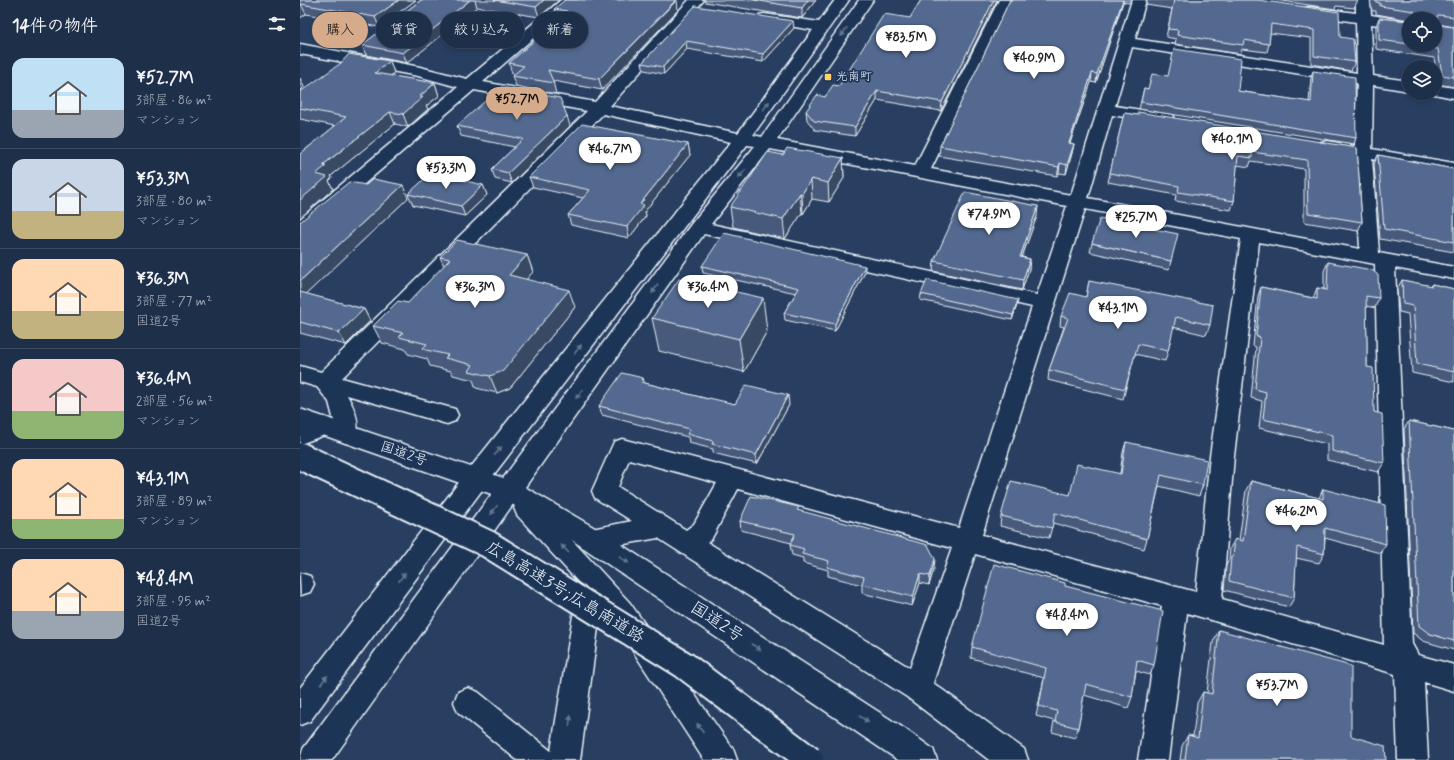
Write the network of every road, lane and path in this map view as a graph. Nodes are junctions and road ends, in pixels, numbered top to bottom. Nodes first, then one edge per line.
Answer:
1 (570, 0) edge
2 (842, 0) edge
3 (866, 0) edge
4 (1006, 0) edge
5 (1139, 0) edge
6 (1363, 0) edge
7 (692, 4) edge
8 (1294, 8) edge
9 (753, 16) edge
10 (1363, 18) junction
11 (1402, 24) edge
12 (822, 27) junction
13 (1126, 42) junction
14 (363, 48) edge
15 (300, 49) edge
16 (349, 58) junction
17 (339, 71) edge
18 (1365, 79) junction
19 (471, 84) junction
20 (1402, 85) edge
21 (1442, 91) edge
22 (1454, 93) edge
23 (599, 108) junction
24 (1105, 109) junction
25 (1183, 122) edge
26 (743, 138) junction
27 (766, 143) junction
28 (1309, 143) edge
29 (1363, 152) junction
30 (1454, 168) edge
31 (921, 172) junction
32 (1078, 201) junction
33 (699, 227) junction
34 (300, 229) edge
35 (1251, 234) junction
36 (1378, 258) junction
37 (1454, 273) edge
38 (1044, 302) junction
39 (300, 374) edge
40 (325, 382) junction
41 (447, 415) dead end
42 (300, 418) edge
43 (325, 426) junction
44 (346, 434) junction
45 (300, 435) edge
46 (300, 456) edge
47 (732, 478) junction
48 (476, 479) junction
49 (509, 490) junction
50 (661, 527) junction
51 (591, 539) junction
52 (968, 541) junction
53 (687, 544) junction
54 (592, 577) junction
55 (1176, 598) junction
56 (1208, 608) junction
57 (1409, 665) junction
58 (1454, 678) edge
59 (917, 688) junction
60 (468, 702) dead end
61 (300, 712) edge
62 (314, 760) edge
63 (540, 760) edge
64 (565, 760) edge
65 (722, 760) edge
66 (810, 760) edge
67 (922, 760) edge
68 (1013, 760) edge
69 (1153, 760) edge
70 (1413, 760) edge

1 - 19 main road
2 - 12 main road
3 -> 27 main road
4 - 31 main road
5 - 13 main road
6 - 10 main road
7 - 23 main road
8 - 10 main road
9 - 12 main road
10 - 11 main road
10 - 18 main road
26 -> 12 main road
13 - 18 main road
13 - 24 main road
14 - 16 main road
15 - 16 main road
16 - 17 main road
16 - 19 main road
18 - 20 main road
18 - 29 main road
19 - 23 main road
19 - 34 main road
21 - 22 main road
23 - 26 main road
23 - 40 main road
24 - 25 main road
24 - 32 main road
26 - 27 main road
48 -> 26 main road
27 - 31 main road
27 -> 33 main road
28 - 29 main road
29 - 30 main road
29 - 36 main road
31 - 32 main road
32 - 35 main road
32 - 38 main road
33 - 38 main road
33 -> 49 main road
35 - 36 main road
35 - 56 main road
36 - 37 main road
36 - 57 main road
38 - 52 main road
39 - 40 main road
40 - 41 main road
40 - 44 main road
42 - 43 main road, 国道2号
43 - 44 main road, 国道2号
43 - 45 main road
44 - 48 main road, 国道2号
46 - 66 main road, 広島高速3号;広島南道路, bridge
47 - 50 main road
47 - 52 main road
47 - 53 main road
48 - 49 main road, 国道2号
61 -> 48 main road
49 - 51 main road, 国道2号
54 -> 49 main road, 国道2号
49 -> 62 main road
50 - 51 main road
50 - 53 main road
51 -> 67 main road, 国道2号
52 - 55 main road
52 - 59 main road
53 - 59 main road
64 -> 54 main road
65 -> 54 main road, 国道2号
55 - 56 main road
55 - 69 main road
56 - 57 main road
57 - 58 main road
57 - 70 main road
59 - 68 main road
60 - 63 main road

